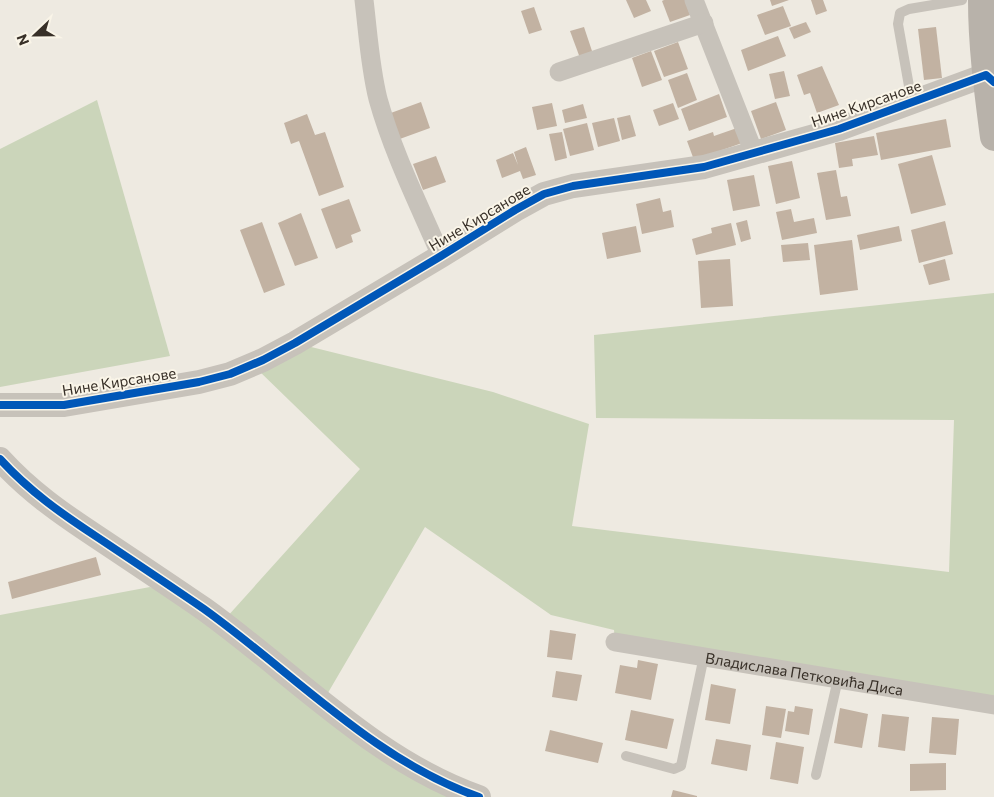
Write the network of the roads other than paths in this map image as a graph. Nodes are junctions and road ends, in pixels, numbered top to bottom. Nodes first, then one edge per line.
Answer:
1 (364, 0) edge
2 (694, 0) edge
3 (962, 0) edge
4 (982, 0) edge
5 (704, 23) junction
6 (559, 72) dead end
7 (990, 78) edge
8 (912, 103) junction
9 (994, 136) edge
10 (754, 153) junction
11 (441, 256) junction
12 (0, 405) edge
13 (0, 459) edge
14 (615, 642) dead end
15 (704, 656) junction
16 (838, 680) junction
17 (994, 706) edge
18 (626, 756) dead end
19 (816, 775) dead end
20 (479, 797) edge

1 - 11 street
2 - 5 street
3 - 8 lane
4 - 7 main road
5 - 6 street
5 - 10 street
7 - 8 street, Нине Кирсанове
7 - 9 main road
8 - 10 street, Нине Кирсанове
10 - 11 street, Нине Кирсанове
11 - 12 street, Нине Кирсанове
13 - 20 street
14 - 15 street, Владислава Петковића Диса
15 - 16 street, Владислава Петковића Диса
15 - 18 lane
16 - 17 street, Владислава Петковића Диса
16 - 19 lane

